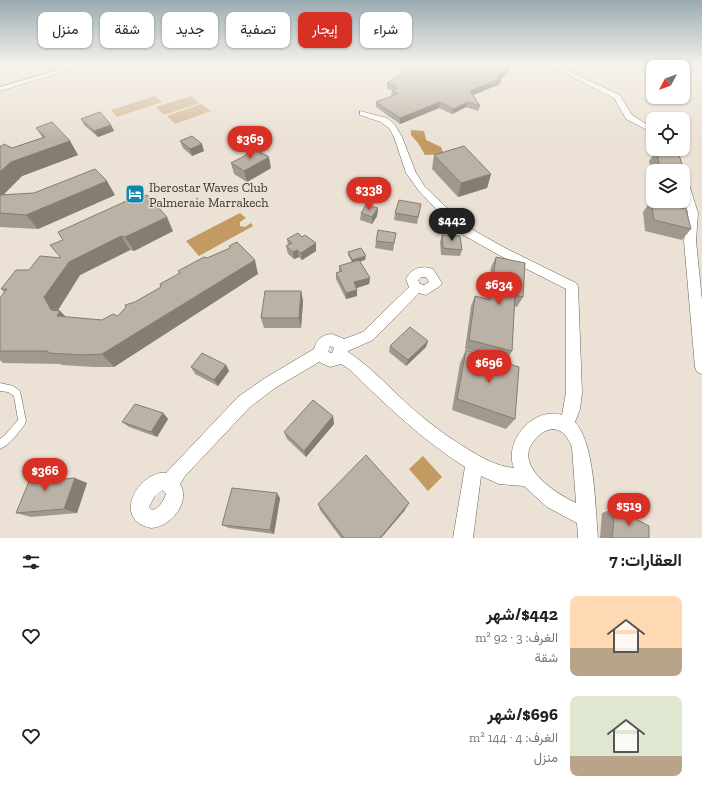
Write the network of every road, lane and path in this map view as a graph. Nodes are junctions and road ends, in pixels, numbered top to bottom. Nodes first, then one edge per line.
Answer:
1 (603, 90) edge
2 (362, 113) dead end
3 (646, 127) edge
4 (690, 203) edge
5 (416, 288) dead end
6 (341, 351) junction
7 (702, 367) edge
8 (0, 387) edge
9 (566, 424) junction
10 (0, 445) edge
11 (474, 462) junction
12 (528, 478) junction
13 (169, 483) dead end
14 (585, 517) junction
15 (463, 538) edge
16 (588, 538) edge

1 - 3 street
2 - 9 street
4 - 7 street
5 - 6 street
6 - 11 street
6 - 13 street
8 - 10 lane
9 - 12 street
9 - 14 street
11 - 12 street
11 - 15 street
12 - 14 street
14 - 16 street

